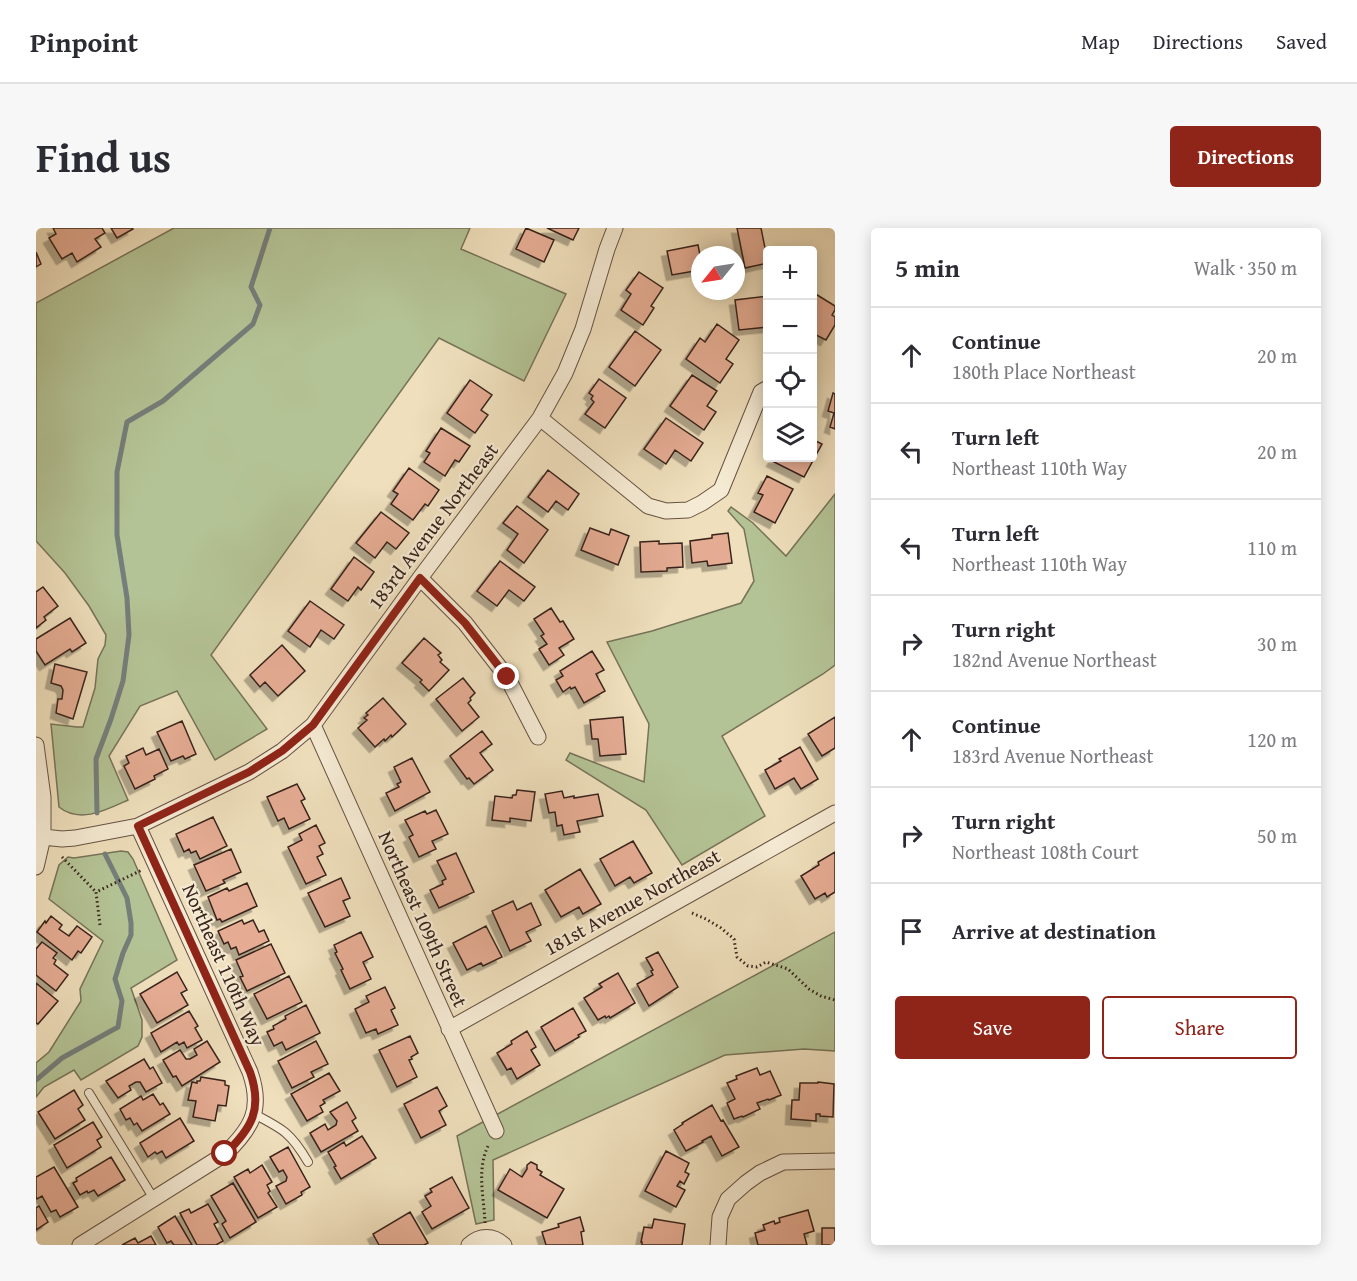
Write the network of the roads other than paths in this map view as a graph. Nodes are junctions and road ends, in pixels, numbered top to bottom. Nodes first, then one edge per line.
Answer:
1 (615, 228) edge
2 (763, 391) edge
3 (540, 418) junction
4 (420, 578) junction
5 (313, 725) junction
6 (538, 736) dead end
7 (36, 745) edge
8 (835, 813) edge
9 (138, 826) junction
10 (43, 837) junction
11 (36, 867) edge
12 (449, 1029) junction
13 (89, 1093) dead end
14 (252, 1119) junction
15 (496, 1131) dead end
16 (835, 1161) edge
17 (308, 1162) dead end
18 (154, 1199) junction
19 (80, 1245) edge
20 (469, 1245) edge
21 (504, 1245) edge
22 (718, 1245) edge

1 - 3 street, 183rd Avenue Northeast
2 - 3 street
3 - 4 street, 183rd Avenue Northeast
4 - 5 street, 183rd Avenue Northeast
4 - 6 street
5 - 9 street, 183rd Avenue Northeast
5 - 12 street, Northeast 109th Street
7 - 10 street
8 - 12 street, 181st Avenue Northeast
9 - 10 street, 183rd Avenue Northeast
9 - 14 street, Northeast 110th Way
10 - 11 street
12 - 15 street, Northeast 109th Street
13 - 18 lane
14 - 17 lane
14 - 18 street
16 - 22 street
18 - 19 street
20 - 21 street

